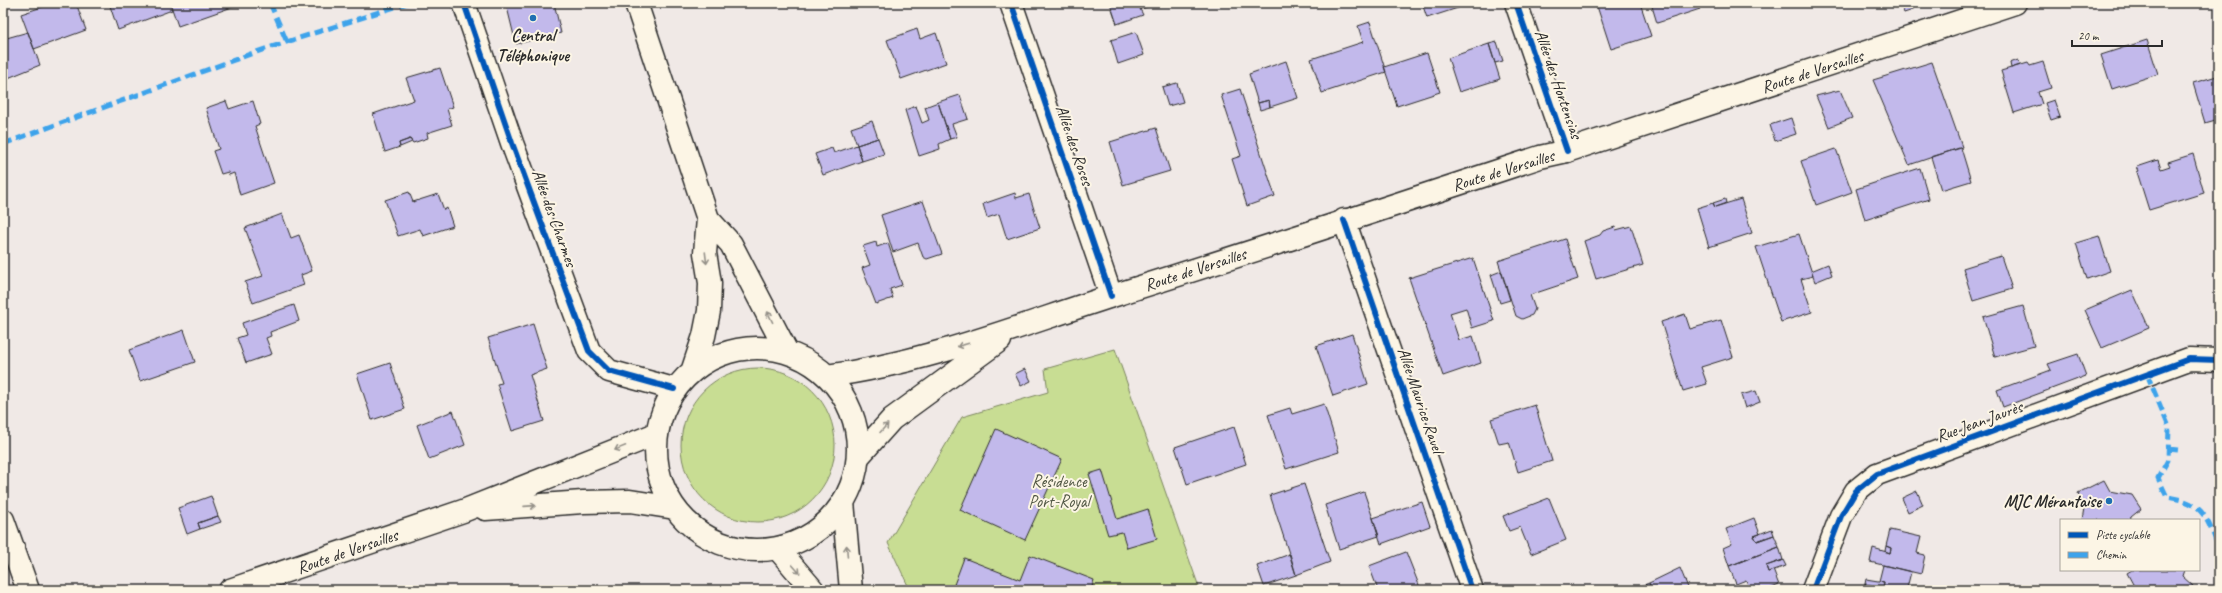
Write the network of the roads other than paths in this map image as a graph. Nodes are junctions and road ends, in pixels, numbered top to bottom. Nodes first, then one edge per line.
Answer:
1 (464, 3) edge
2 (636, 3) edge
3 (1011, 3) edge
4 (1516, 3) edge
5 (2015, 3) edge
6 (1567, 151) junction
7 (708, 219) junction
8 (1344, 220) junction
9 (1111, 296) junction
10 (1014, 330) junction
11 (787, 352) junction
12 (2219, 360) edge
13 (693, 369) junction
14 (827, 376) junction
15 (674, 389) junction
16 (656, 434) junction
17 (858, 457) junction
18 (843, 502) junction
19 (674, 508) junction
20 (464, 511) junction
21 (3, 520) edge
22 (778, 549) junction
23 (28, 590) edge
24 (230, 590) edge
25 (813, 590) edge
26 (851, 590) edge
27 (1472, 590) edge
28 (1813, 590) edge

1 - 15 main road, Allée des Charmes
2 - 7 main road
3 - 9 main road, Allée des Roses
4 - 6 main road, Allée des Hortensias
5 - 6 main road, Route de Versailles
6 - 8 main road, Route de Versailles
11 -> 7 main road
7 -> 13 main road
8 - 9 main road, Route de Versailles
8 - 27 main road, Allée Maurice Ravel
9 - 10 main road, Route de Versailles
10 -> 14 main road, Route de Versailles
17 -> 10 main road, Route de Versailles
11 - 13 main road
11 - 14 main road
12 - 28 main road, Rue Jean Jaurès
13 - 15 main road
14 - 17 main road
15 - 16 main road
16 - 19 main road
16 -> 20 main road, Route de Versailles
17 - 18 main road
18 - 22 main road
26 -> 18 main road
20 -> 19 main road, Route de Versailles
19 - 22 main road
20 - 24 main road, Route de Versailles
21 - 23 main road
22 -> 25 main road

